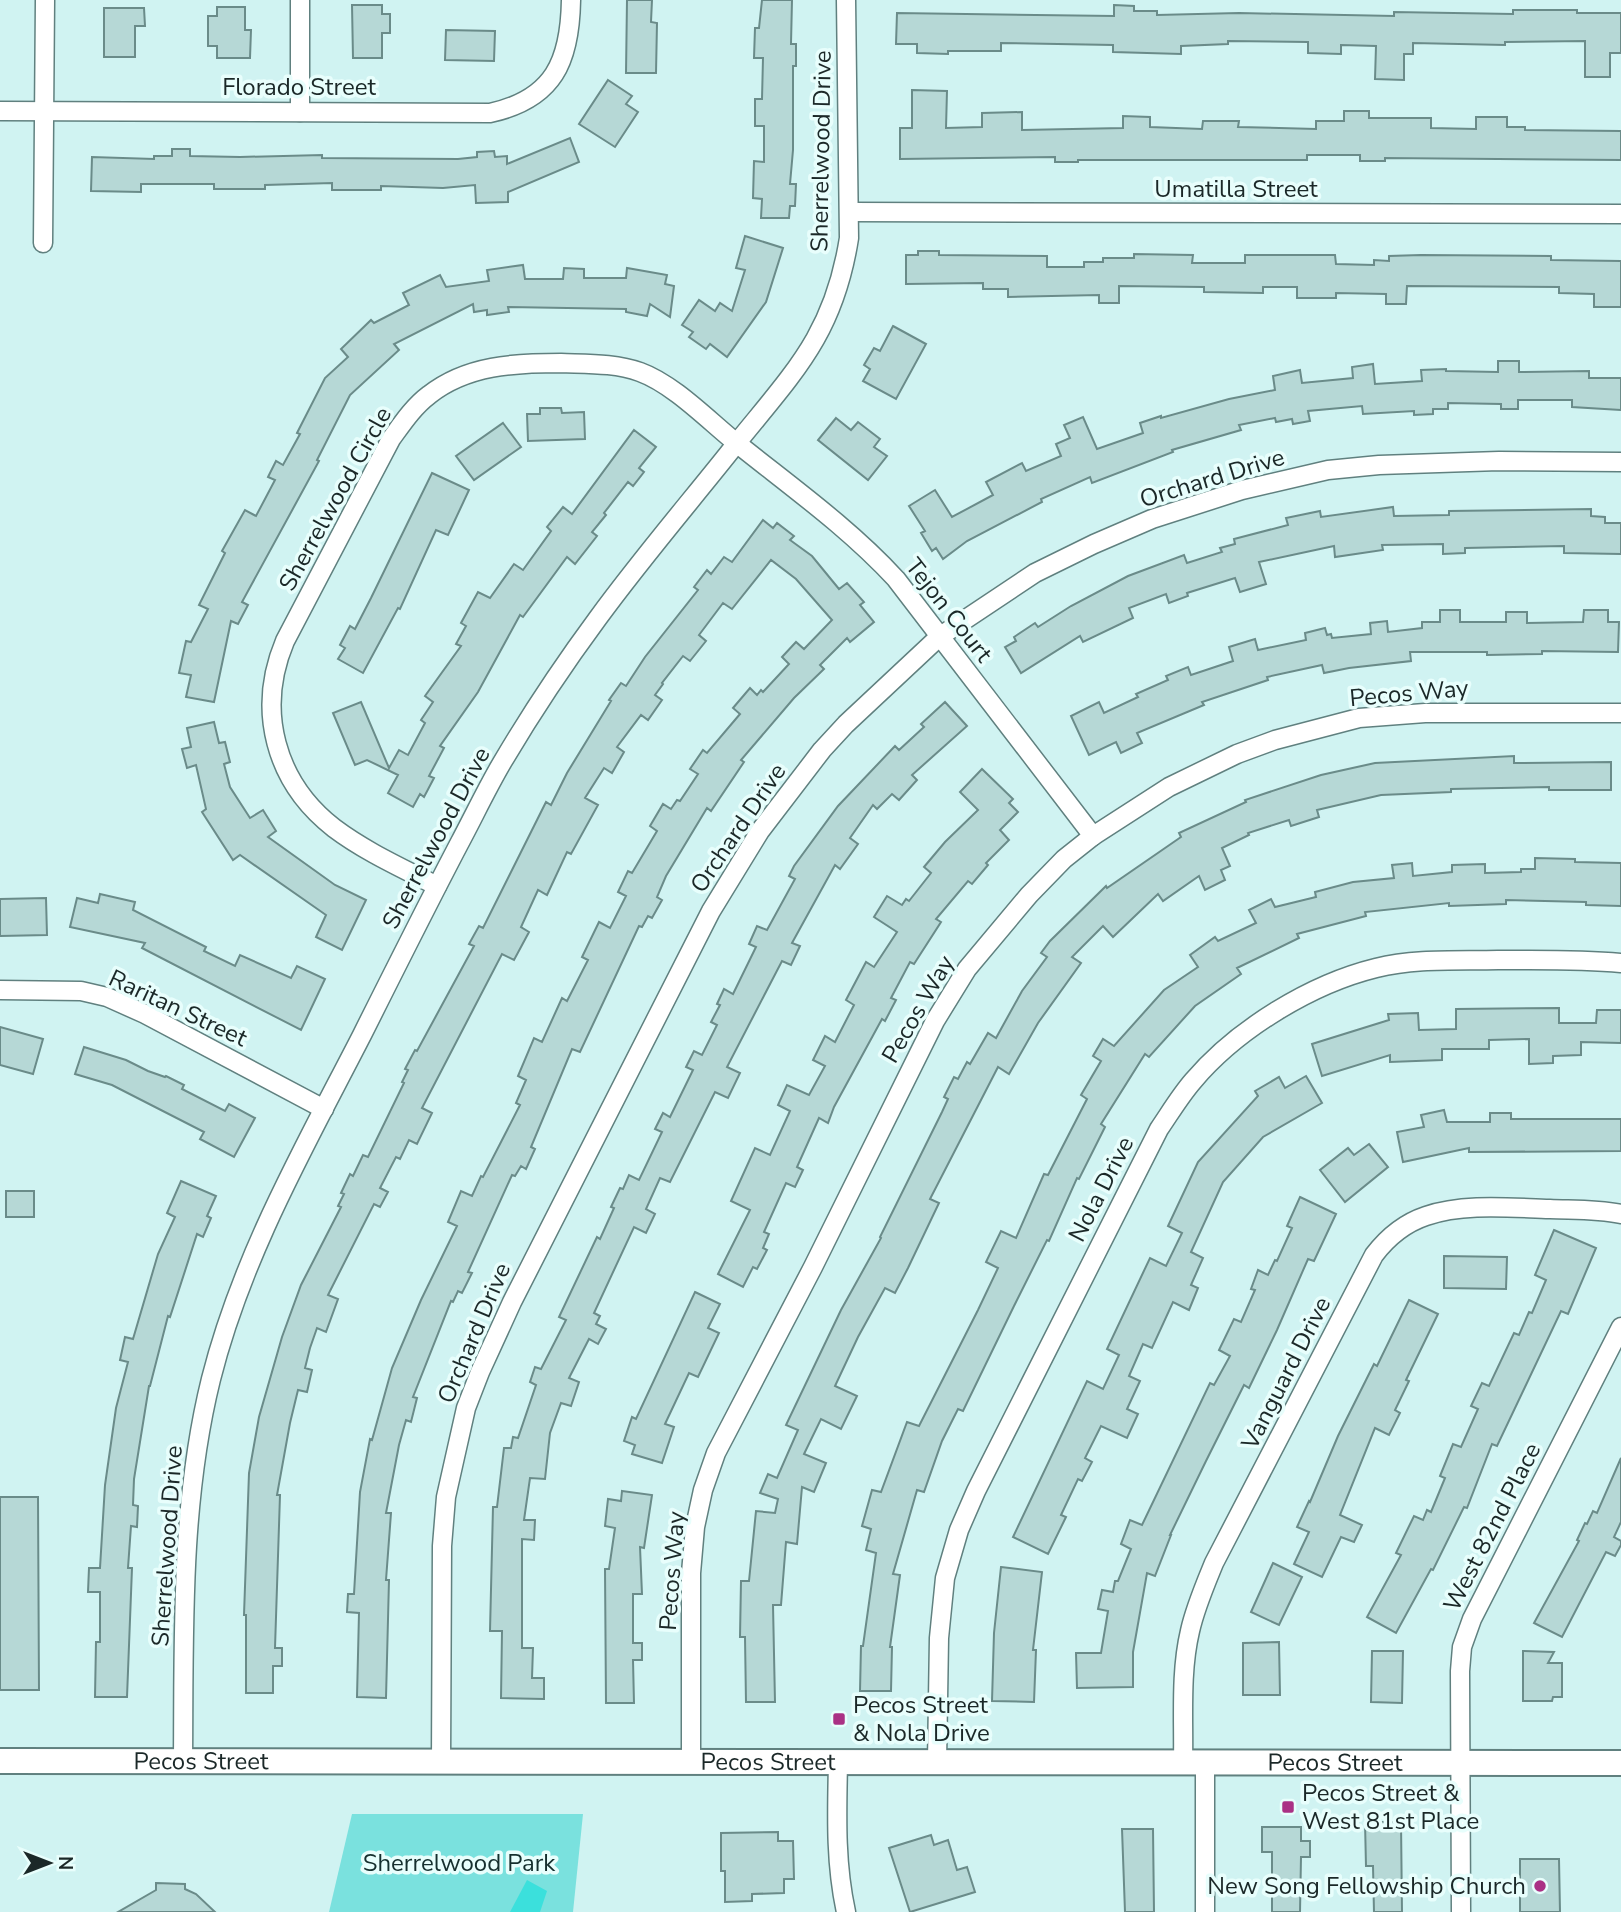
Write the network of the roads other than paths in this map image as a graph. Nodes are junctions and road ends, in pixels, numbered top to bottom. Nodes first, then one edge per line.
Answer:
1 (45, 0) edge
2 (300, 0) edge
3 (571, 0) edge
4 (846, 0) edge
5 (0, 111) edge
6 (44, 111) junction
7 (300, 112) junction
8 (850, 212) junction
9 (1621, 214) edge
10 (43, 243) dead end
11 (737, 443) junction
12 (1621, 462) edge
13 (939, 637) junction
14 (1621, 713) edge
15 (1093, 836) junction
16 (437, 886) junction
17 (1621, 963) edge
18 (0, 990) edge
19 (324, 1109) junction
20 (1621, 1214) edge
21 (1621, 1327) edge
22 (0, 1761) edge
23 (183, 1762) junction
24 (441, 1762) junction
25 (691, 1762) junction
26 (838, 1762) junction
27 (937, 1762) junction
28 (1194, 1763) junction
29 (1461, 1763) junction
30 (1621, 1763) edge
31 (846, 1912) edge
32 (1205, 1912) edge
33 (1461, 1912) edge

1 - 6 street
2 - 7 street
3 - 7 street, Florado Street
4 - 8 street, Sherrelwood Drive
5 - 6 street, Florado Street
6 - 7 street, Florado Street
6 - 10 street
8 - 9 street, Umatilla Street
8 - 11 street, Sherrelwood Drive
11 - 13 street, Tejon Court
11 - 16 street, Sherrelwood Drive
11 - 16 street, Sherrelwood Circle
12 - 13 street, Orchard Drive
13 - 15 street, Tejon Court
13 - 24 street, Orchard Drive
14 - 15 street, Pecos Way
15 - 25 street, Pecos Way
16 - 19 street, Sherrelwood Drive
17 - 27 street, Nola Drive
18 - 19 street, Raritan Street
19 - 23 street, Sherrelwood Drive
20 - 28 street, Vanguard Drive
21 - 29 street, West 82nd Place
22 - 23 main road, Pecos Street
23 - 24 main road, Pecos Street
24 - 25 main road, Pecos Street
25 - 26 main road, Pecos Street
26 - 27 main road, Pecos Street
26 - 31 street
27 - 28 main road, Pecos Street
28 - 29 main road, Pecos Street
28 - 32 street, Vanguard Drive
29 - 30 main road, Pecos Street
29 - 33 street, West 82nd Place

